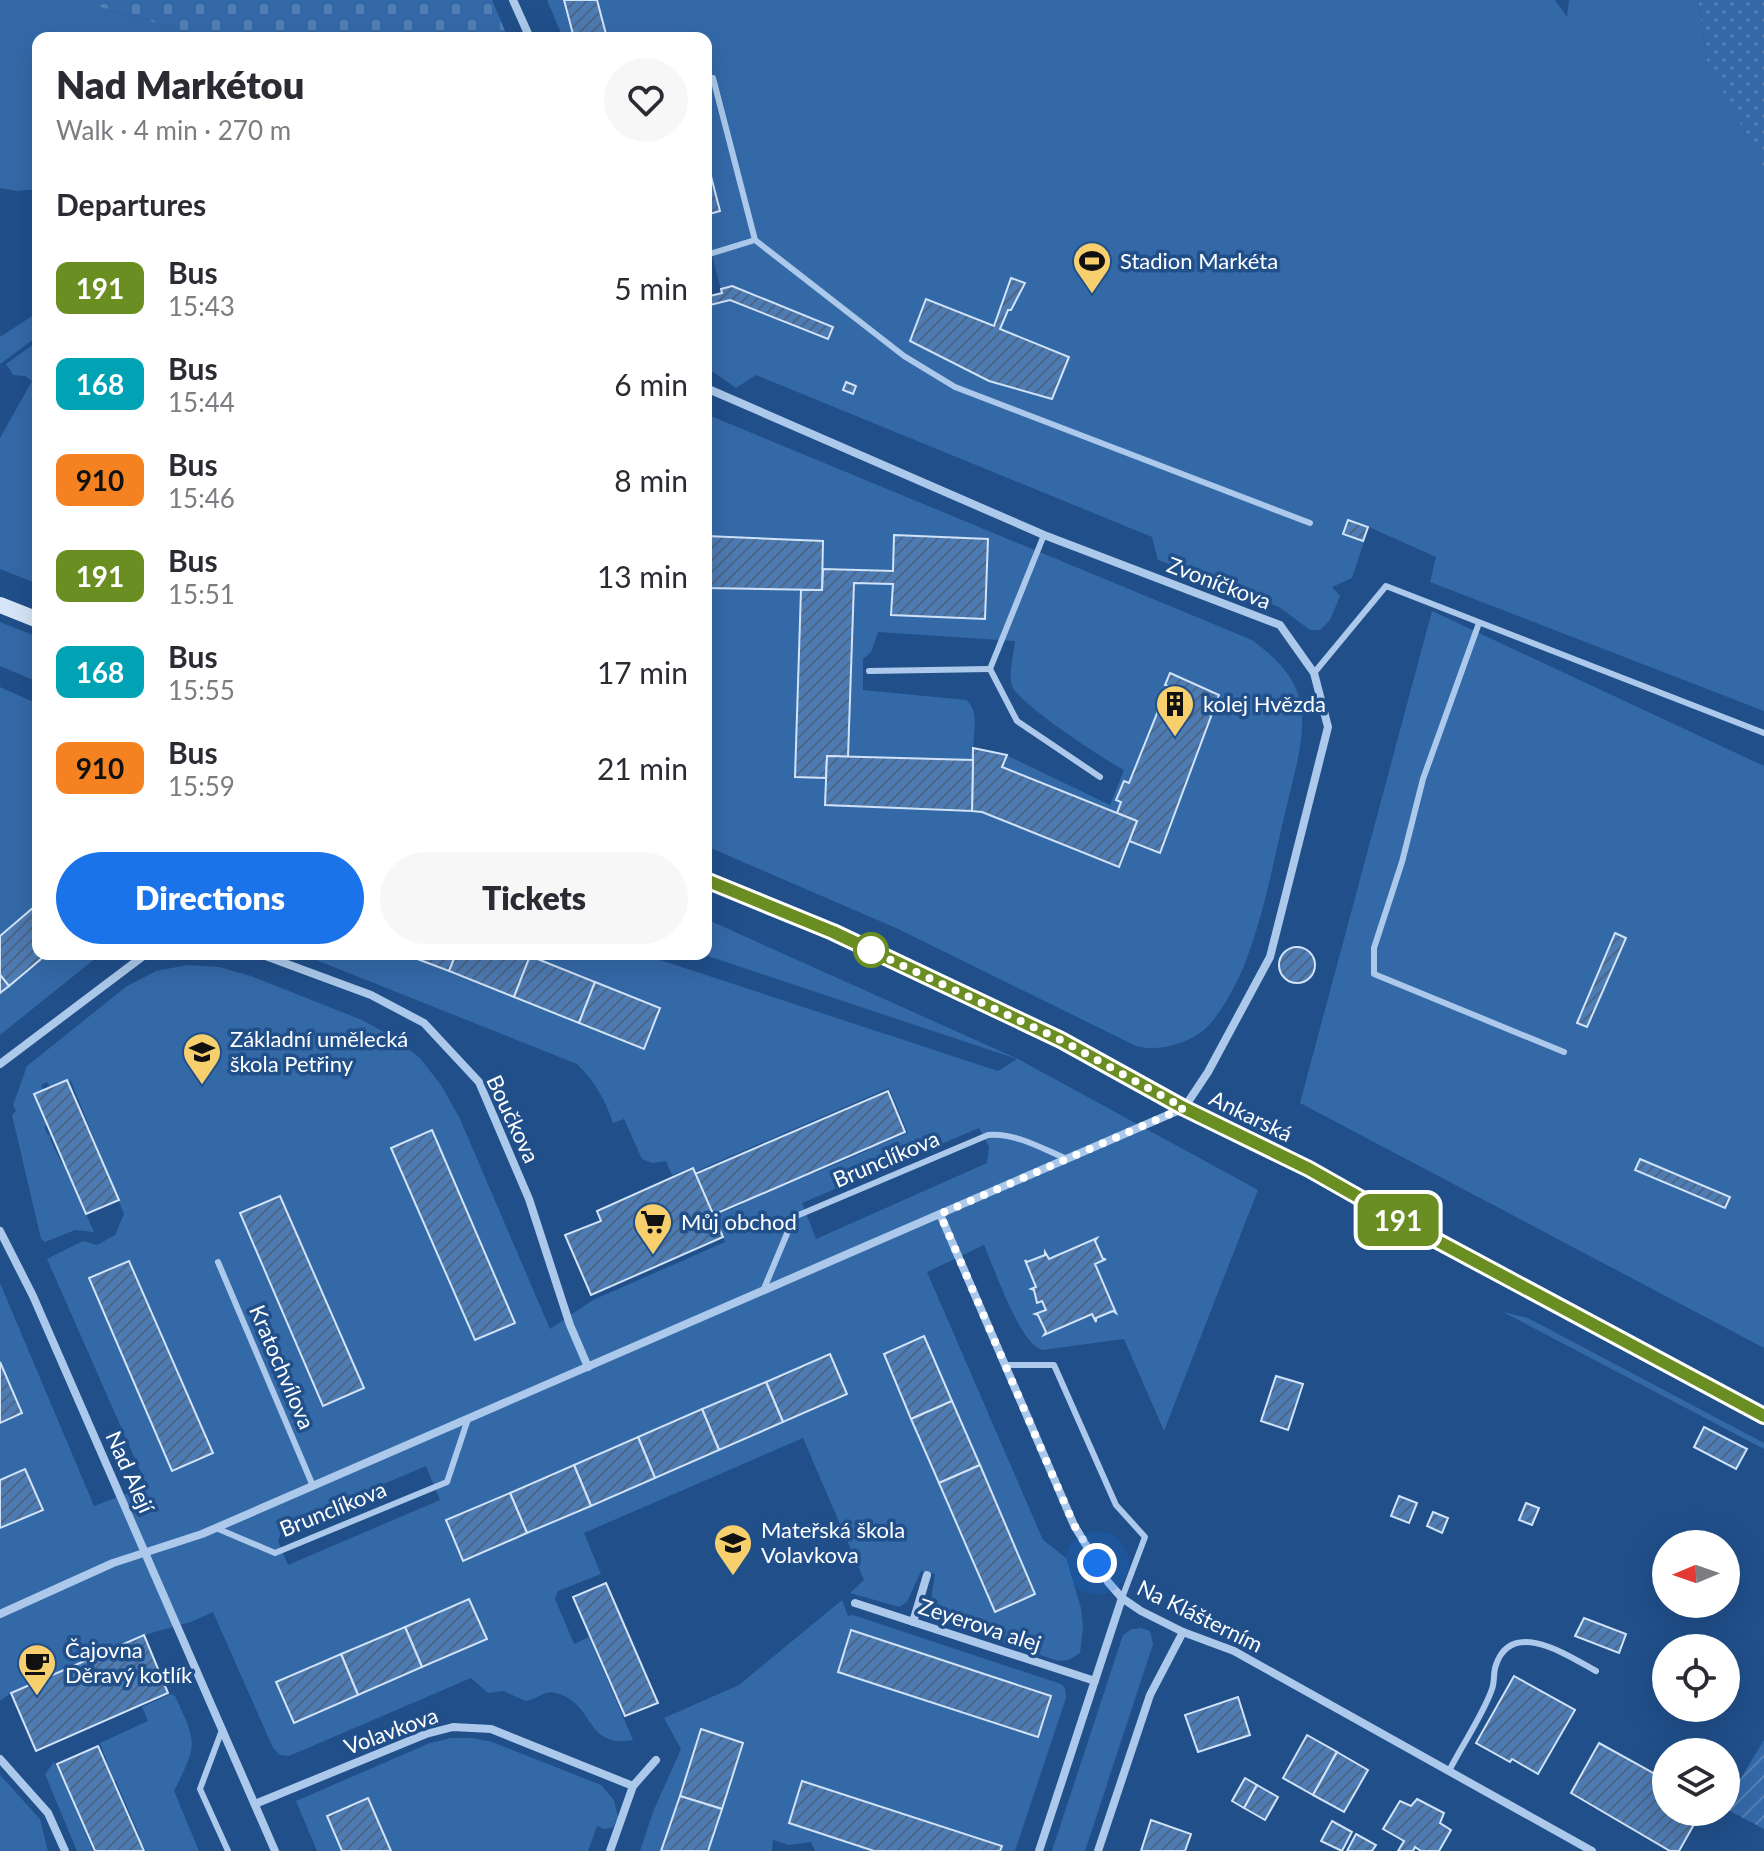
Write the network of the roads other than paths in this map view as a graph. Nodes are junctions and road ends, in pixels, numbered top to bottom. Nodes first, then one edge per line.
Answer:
1 (513, 0) edge
2 (527, 32) edge
3 (713, 78) dead end
4 (755, 240) junction
5 (712, 253) edge
6 (712, 391) edge
7 (1310, 523) dead end
8 (1044, 535) junction
9 (0, 605) edge
10 (32, 618) edge
11 (1479, 623) junction
12 (990, 669) junction
13 (869, 671) dead end
14 (1314, 673) junction
15 (1764, 733) edge
16 (1100, 777) dead end
17 (712, 882) edge
18 (138, 960) edge
19 (276, 960) edge
20 (1564, 1052) dead end
21 (0, 1064) edge
22 (1184, 1108) junction
23 (1067, 1159) junction
24 (940, 1214) junction
25 (0, 1231) edge
26 (218, 1262) dead end
27 (763, 1291) junction
28 (1005, 1365) junction
29 (588, 1367) junction
30 (1764, 1416) edge
31 (468, 1419) junction
32 (313, 1486) junction
33 (216, 1528) junction
34 (146, 1552) junction
35 (927, 1575) dead end
36 (1122, 1598) junction
37 (855, 1603) dead end
38 (0, 1614) edge
39 (913, 1622) junction
40 (1183, 1632) junction
41 (1596, 1671) dead end
42 (1095, 1681) junction
43 (222, 1730) junction
44 (0, 1759) edge
45 (656, 1760) dead end
46 (1449, 1771) junction
47 (633, 1786) junction
48 (255, 1804) junction
49 (65, 1851) edge
50 (228, 1851) edge
51 (275, 1851) edge
52 (610, 1851) edge
53 (1039, 1851) edge
54 (1098, 1851) edge
55 (1592, 1851) edge

1 - 2 street
3 - 4 lane
4 - 5 lane
4 - 7 lane
6 - 8 street, Zvoníčkova
8 - 12 lane
8 - 14 street, Zvoníčkova
9 - 10 street
11 - 14 lane
11 - 15 lane
11 - 20 lane
12 - 13 lane
12 - 16 lane
14 - 22 street, Zvoníčkova
17 - 22 street, Ankarská
18 - 21 street
19 - 29 street, Boučkova
22 - 23 street, Brunclíkova
22 - 30 street, Ankarská
23 - 24 street, Brunclíkova
23 - 27 lane, Brunclíkova
24 - 27 street, Brunclíkova
24 - 28 street, Na Klášterním
25 - 34 street, Nad Alejí
26 - 32 lane, Kratochvílova
27 - 29 street, Brunclíkova
28 - 36 street, Na Klášterním
28 - 36 lane
29 - 31 street, Brunclíkova
31 - 32 street, Brunclíkova
31 - 33 lane, Brunclíkova
32 - 33 street, Brunclíkova
33 - 34 street, Brunclíkova
34 - 38 street, Brunclíkova
34 - 43 street, Nad Alejí
35 - 39 street
36 - 40 street, Na Klášterním
36 - 42 street
37 - 39 street, Zeyerova alej
39 - 42 street, Zeyerova alej
40 - 46 street, Na Klášterním
40 - 54 street
41 - 46 lane
42 - 53 street
43 - 48 street, Nad Alejí
43 - 50 lane
44 - 49 street
45 - 47 street
46 - 55 street, Na Klášterním
47 - 48 street, Volavkova
47 - 52 street
48 - 51 street, Nad Alejí

